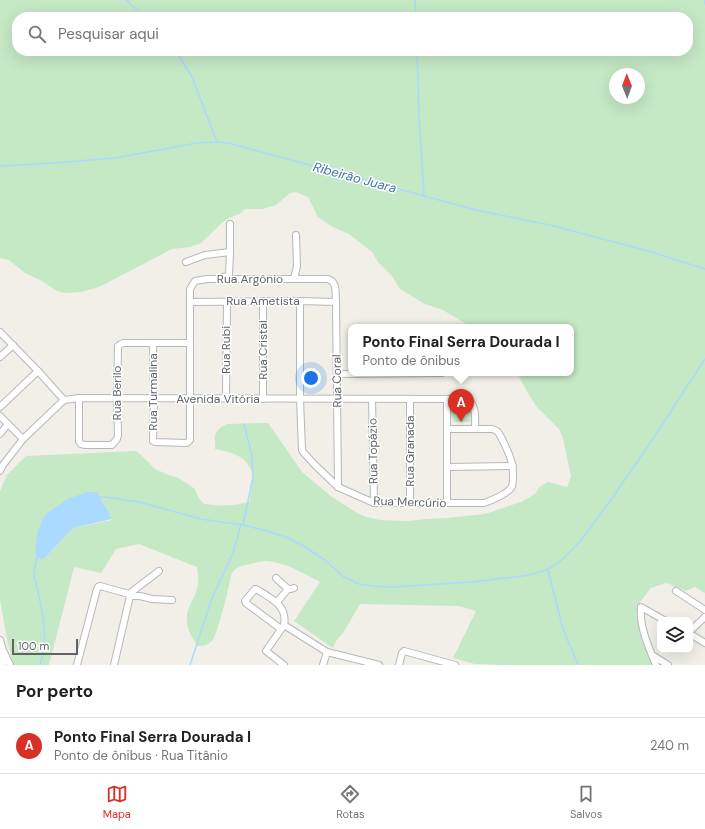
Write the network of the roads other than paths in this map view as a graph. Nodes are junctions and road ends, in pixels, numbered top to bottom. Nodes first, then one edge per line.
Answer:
1 (230, 224) dead end
2 (296, 234) dead end
3 (230, 252) junction
4 (186, 262) dead end
5 (207, 279) junction
6 (294, 279) junction
7 (328, 279) joint
8 (262, 301) junction
9 (300, 301) junction
10 (190, 302) junction
11 (226, 302) junction
12 (336, 302) junction
13 (0, 332) edge
14 (153, 343) junction
15 (190, 343) junction
16 (13, 345) junction
17 (0, 357) edge
18 (38, 371) junction
19 (337, 374) junction
20 (348, 374) edge
21 (79, 398) junction
22 (117, 398) junction
23 (154, 398) junction
24 (226, 398) junction
25 (190, 399) junction
26 (263, 399) junction
27 (300, 399) junction
28 (337, 399) junction
29 (372, 399) junction
30 (410, 399) junction
31 (446, 399) junction
32 (64, 400) junction
33 (0, 407) edge
34 (0, 416) edge
35 (8, 424) junction
36 (447, 429) junction
37 (475, 429) junction
38 (0, 434) edge
39 (23, 439) junction
40 (190, 440) joint
41 (513, 466) junction
42 (448, 467) junction
43 (0, 471) edge
44 (338, 487) junction
45 (410, 502) junction
46 (374, 503) junction
47 (447, 503) junction
48 (159, 571) dead end
49 (276, 578) dead end
50 (676, 591) dead end
51 (130, 596) junction
52 (172, 600) dead end
53 (277, 602) junction
54 (705, 610) edge
55 (659, 617) edge
56 (705, 617) edge
57 (283, 627) junction
58 (693, 630) edge
59 (693, 635) edge
60 (0, 640) edge
61 (705, 643) edge
62 (3, 650) junction
63 (327, 652) junction
64 (652, 655) junction
65 (362, 663) edge
66 (3, 665) edge
67 (10, 665) edge
68 (77, 665) edge
69 (114, 665) edge
70 (284, 665) edge
71 (324, 665) edge
72 (379, 665) edge
73 (399, 665) edge
74 (455, 665) edge
75 (656, 665) edge
76 (668, 665) edge

1 - 3 street
2 - 6 street
3 - 4 street
3 - 5 street
5 - 6 street, Rua Argônio
5 - 10 street, Rua Argônio
6 - 7 street, Rua Argônio
7 - 12 street, Rua Coral
8 - 9 street, Rua Ametista
8 - 11 street, Rua Ametista
8 - 26 street, Rua Cristal
9 - 12 street, Rua Ametista
9 - 27 street
10 - 11 street, Rua Ametista
10 - 15 street, Rua Argônio
11 - 24 street, Rua Rubi
12 - 19 street, Rua Coral
13 - 16 street
14 - 15 street
14 - 22 street, Rua Berilo
14 - 23 street, Rua Turmalina
15 - 25 street, Rua Argônio
16 - 17 street
16 - 18 street
18 - 32 street
18 - 33 street
19 - 20 street
19 - 28 street, Rua Coral
21 - 22 street, Avenida Vitória
21 - 22 street, Rua Berilo
21 - 32 street, Avenida Vitória
22 - 23 street, Avenida Vitória
23 - 25 street, Avenida Vitória
23 - 40 street, Rua Turmalina
24 - 25 street, Avenida Vitória
24 - 26 street, Avenida Vitória
25 - 40 street, Rua Argônio
26 - 27 street, Avenida Vitória
27 - 28 street, Avenida Vitória
27 - 44 street, Rua Mercúrio
28 - 29 street, Avenida Vitória
28 - 44 street, Rua Coral
29 - 30 street, Avenida Vitória
29 - 46 street, Rua Topázio
30 - 31 street, Avenida Vitória
30 - 45 street, Rua Granada
31 - 36 street
31 - 37 street, Avenida Vitória
32 - 39 street
34 - 35 street
35 - 38 street
35 - 39 street
36 - 37 street
36 - 42 street
37 - 41 street
39 - 43 street
41 - 42 street
41 - 47 street, Rua Mercúrio
42 - 47 street
44 - 46 street, Rua Mercúrio
45 - 46 street, Rua Mercúrio
45 - 47 street, Rua Mercúrio
48 - 51 street
49 - 53 street
50 - 54 street
51 - 52 street
51 - 68 street
51 - 69 street
53 - 57 street
53 - 57 street
55 - 64 street
56 - 58 street
57 - 63 street
57 - 70 street
59 - 61 street
60 - 62 street
62 - 66 street
62 - 67 street
63 - 65 street
63 - 71 street
64 - 75 street
64 - 76 street
65 - 72 street
73 - 74 street

